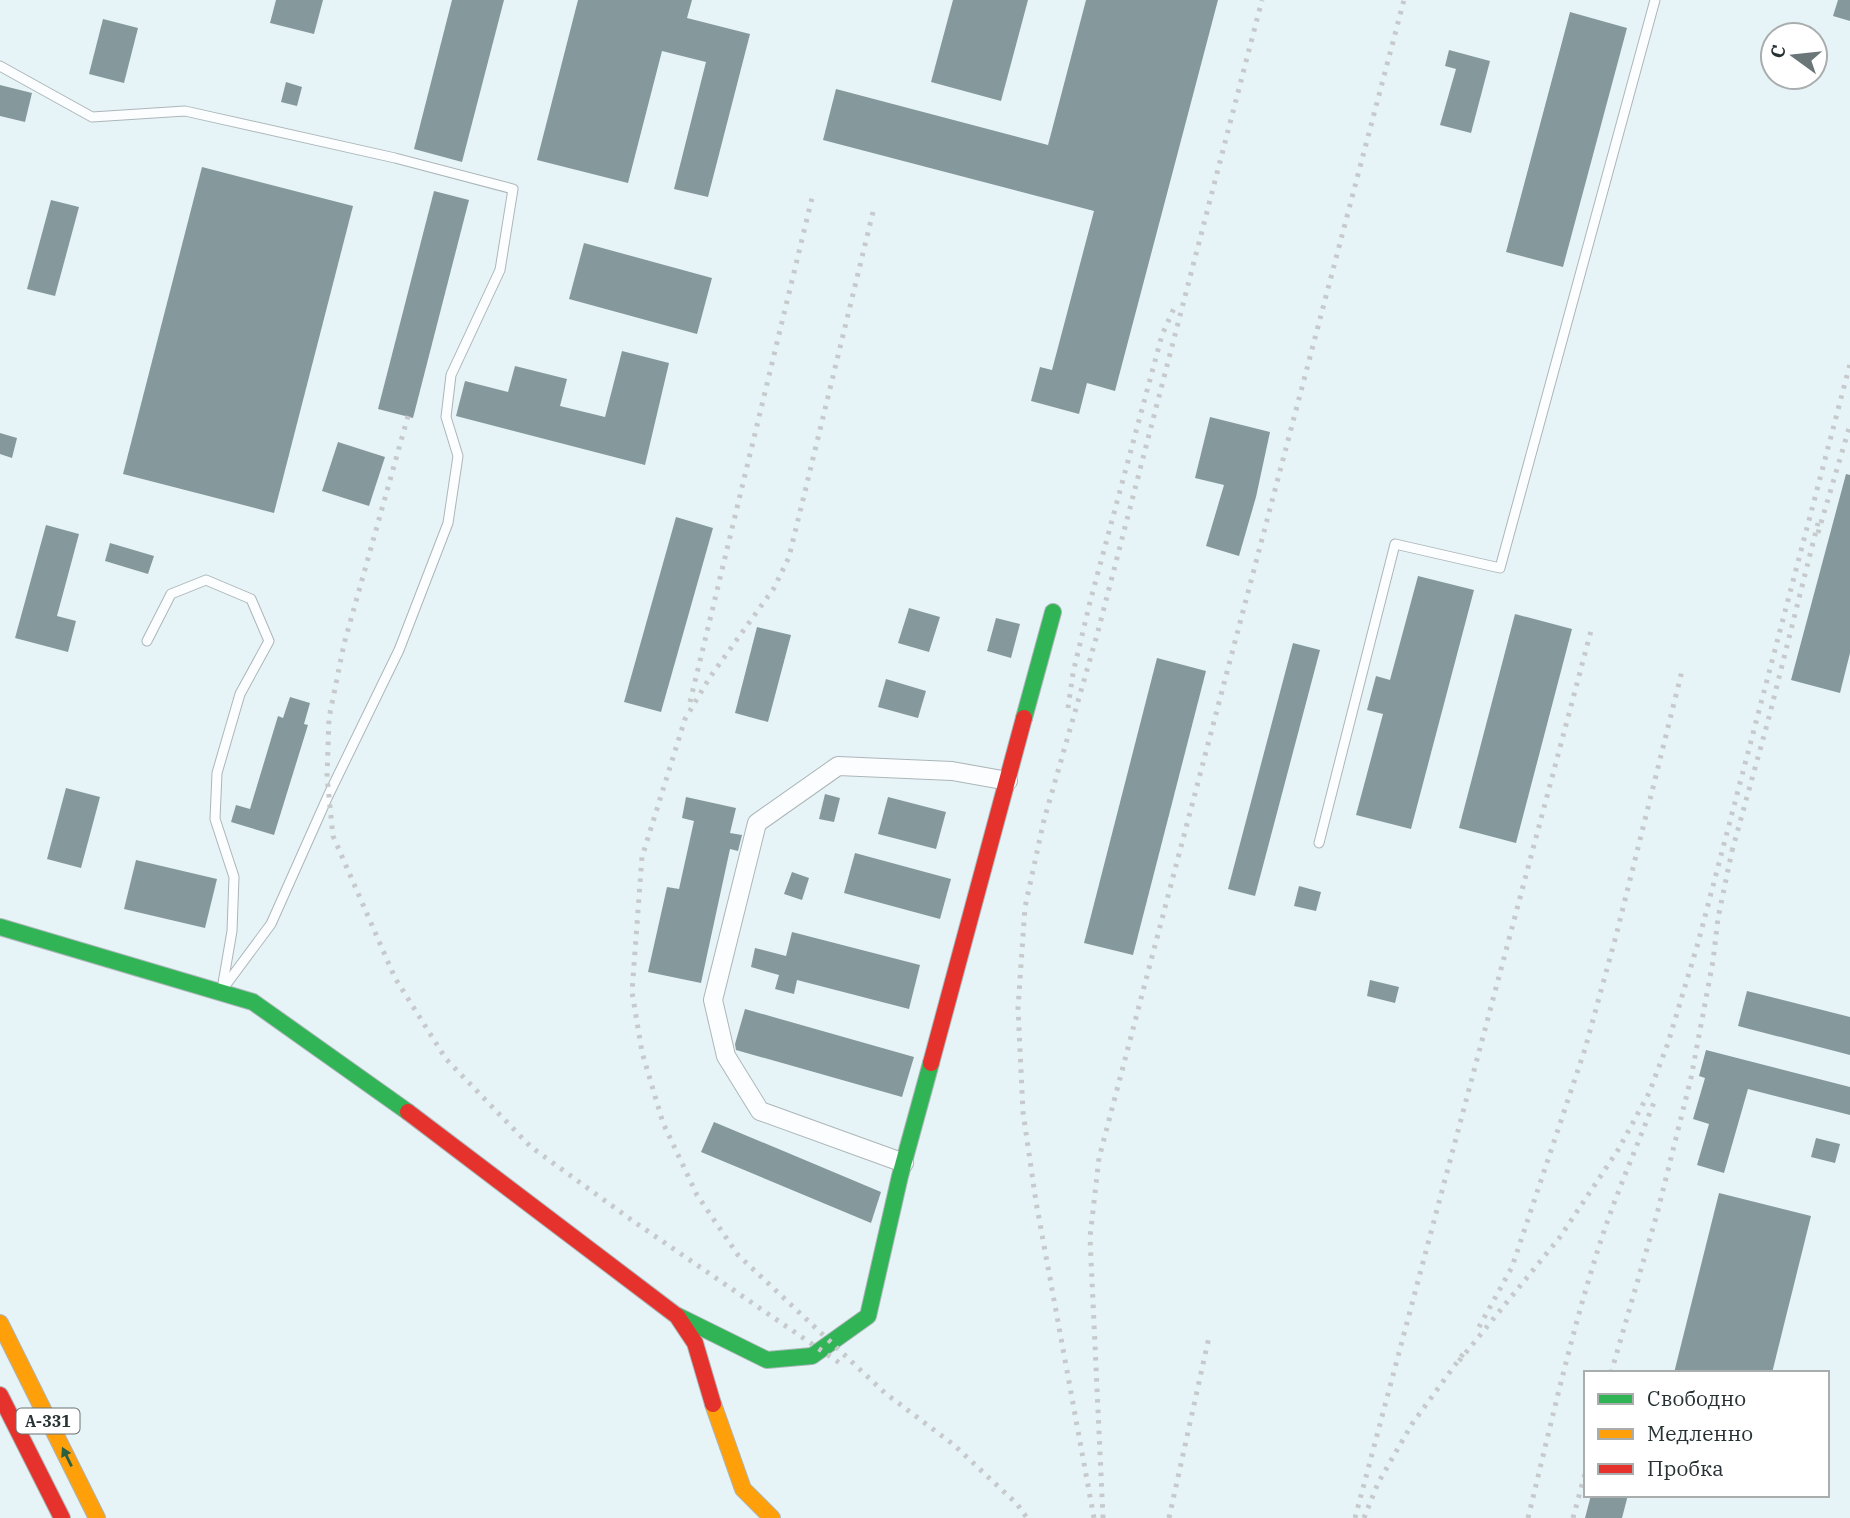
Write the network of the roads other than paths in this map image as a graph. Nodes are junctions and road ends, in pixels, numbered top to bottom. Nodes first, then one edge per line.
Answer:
1 (1656, 0) edge
2 (0, 66) edge
3 (1053, 612) dead end
4 (148, 641) dead end
5 (1007, 780) junction
6 (1320, 844) dead end
7 (0, 927) edge
8 (222, 991) junction
9 (904, 1163) junction
10 (677, 1316) junction
11 (0, 1323) edge
12 (0, 1395) edge
13 (62, 1518) edge
14 (97, 1518) edge
15 (772, 1518) edge

1 - 6 lane
2 - 8 lane
3 - 5 main road
4 - 8 lane
5 - 9 main road
5 - 9 street
7 - 8 main road
8 - 10 main road
9 - 10 main road
10 - 15 main road
14 -> 11 main road, А-331
12 - 13 main road, А-331

